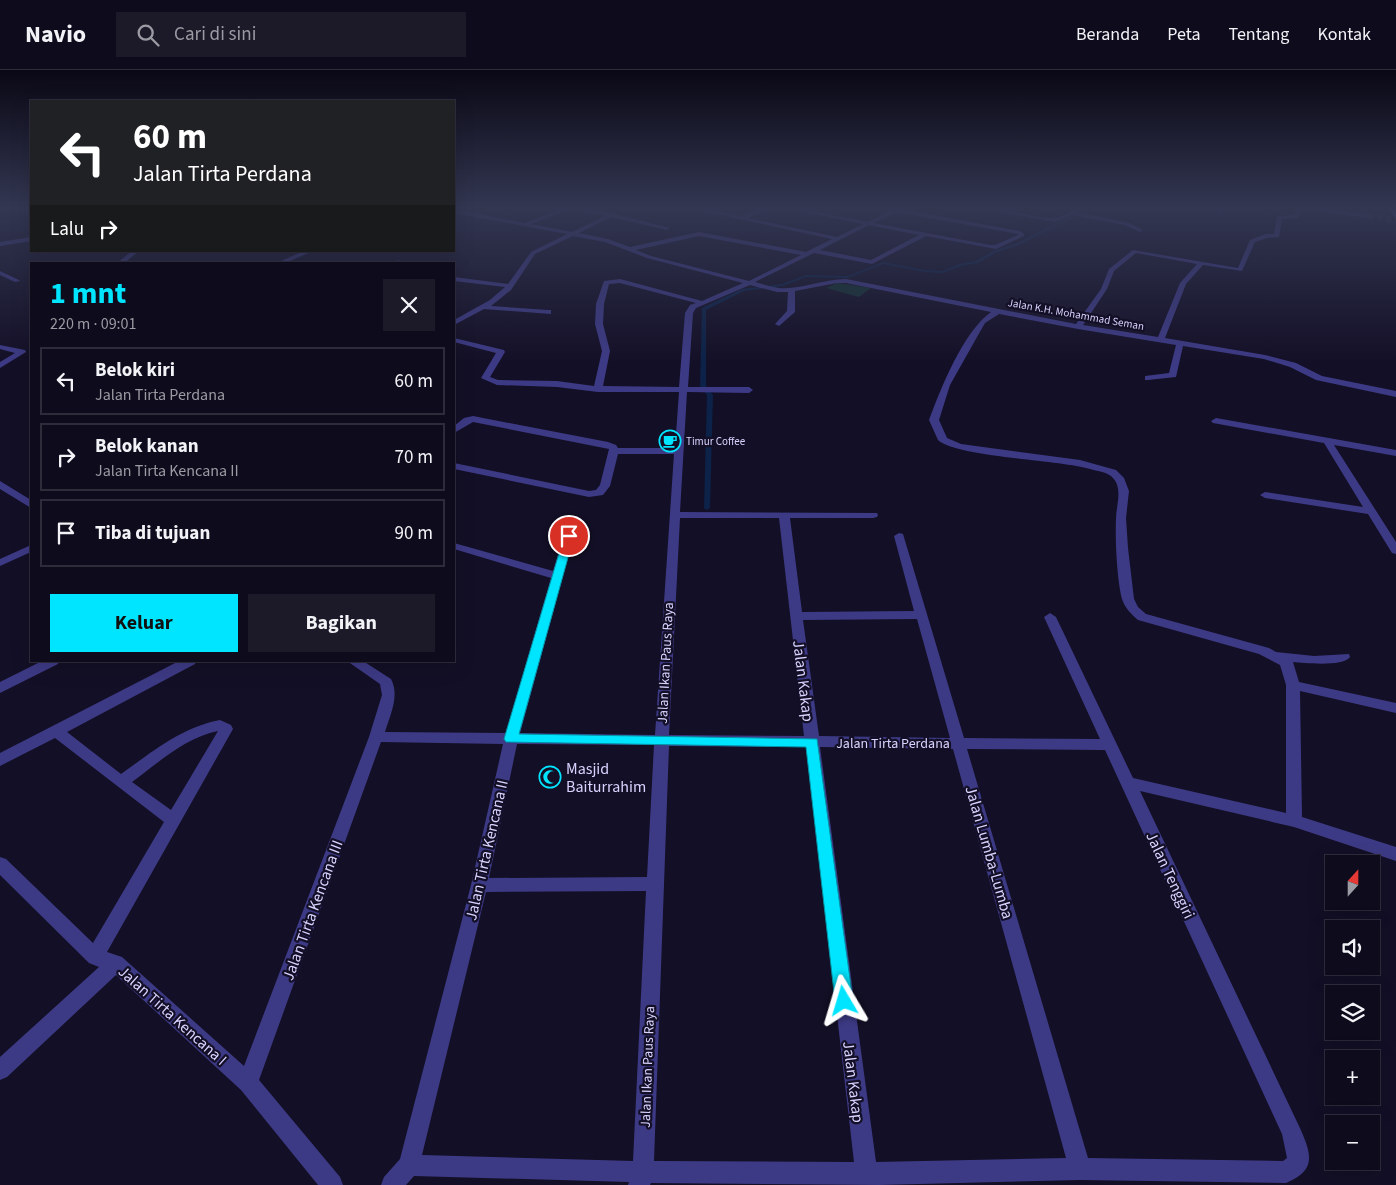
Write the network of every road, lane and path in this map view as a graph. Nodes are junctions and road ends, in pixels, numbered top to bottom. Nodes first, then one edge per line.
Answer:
1 (526, 259) edge
2 (657, 259) edge
3 (798, 259) edge
4 (843, 259) edge
5 (880, 259) edge
6 (1125, 259) edge
7 (1176, 259) edge
8 (1245, 259) edge
9 (1201, 264) junction
10 (0, 273) edge
11 (455, 279) edge
12 (17, 281) dead end
13 (749, 283) junction
14 (510, 286) junction
15 (792, 290) junction
16 (703, 303) junction
17 (481, 307) junction
18 (998, 311) junction
19 (548, 312) dead end
20 (455, 322) edge
21 (779, 324) dead end
22 (1078, 327) junction
23 (455, 340) edge
24 (1160, 341) junction
25 (1180, 344) junction
26 (30, 346) edge
27 (0, 347) edge
28 (22, 352) junction
29 (0, 366) edge
30 (1148, 378) dead end
31 (598, 389) junction
32 (689, 390) junction
33 (749, 390) dead end
34 (1396, 394) edge
35 (1216, 421) dead end
36 (455, 429) edge
37 (1327, 441) junction
38 (614, 451) junction
39 (678, 451) junction
40 (1334, 452) junction
41 (1396, 454) edge
42 (455, 466) edge
43 (0, 484) edge
44 (1266, 495) dead end
45 (30, 504) edge
46 (1373, 512) junction
47 (674, 515) junction
48 (873, 515) dead end
49 (784, 516) junction
50 (569, 536) dead end
51 (899, 536) dead end
52 (455, 546) edge
53 (1394, 547) edge
54 (30, 549) edge
55 (1, 562) edge
56 (558, 576) junction
57 (922, 615) junction
58 (796, 616) junction
59 (1050, 617) dead end
60 (1277, 656) junction
61 (1344, 657) dead end
62 (51, 662) edge
63 (188, 662) edge
64 (355, 662) edge
65 (1293, 685) junction
66 (0, 688) edge
67 (1396, 708) edge
68 (56, 731) junction
69 (376, 737) junction
70 (511, 739) junction
71 (661, 741) junction
72 (812, 743) junction
73 (959, 743) junction
74 (1111, 745) junction
75 (0, 760) edge
76 (121, 782) junction
77 (1128, 784) junction
78 (174, 821) junction
79 (1294, 821) junction
80 (1396, 854) edge
81 (0, 864) edge
82 (654, 884) junction
83 (478, 885) junction
84 (95, 957) junction
85 (116, 963) junction
86 (0, 1070) edge
87 (248, 1083) junction
88 (409, 1165) junction
89 (1080, 1169) junction
90 (641, 1178) edge
91 (867, 1179) edge
92 (332, 1185) edge
93 (392, 1185) edge

1 - 14 street
2 - 13 street, Jalan K.H. Mohammad Seman
3 - 13 street, Jalan Ikan Paus Raya
4 - 5 street
6 - 22 street
7 - 9 street
8 - 9 street
9 - 24 street
10 - 12 street
11 - 14 street
13 - 15 street, Jalan K.H. Mohammad Seman
13 - 16 street, Jalan Ikan Paus Raya
14 - 17 street
15 - 18 street, Jalan K.H. Mohammad Seman
15 - 21 street
16 - 31 street
16 - 32 street, Jalan Ikan Paus Raya
17 - 19 street
17 - 20 street
18 - 22 street, Jalan K.H. Mohammad Seman
18 - 60 street
22 - 24 street, Jalan K.H. Mohammad Seman
23 - 31 street
24 - 25 street, Jalan K.H. Mohammad Seman
25 - 30 street
25 - 34 street, Jalan K.H. Mohammad Seman
26 - 28 street
27 - 28 street
28 - 29 street
31 - 32 street
32 - 33 street
32 - 39 street, Jalan Ikan Paus Raya
35 - 37 street
36 - 38 street
37 - 40 street
37 - 41 street
38 - 39 street
38 - 42 street
39 - 47 street, Jalan Ikan Paus Raya
40 - 41 street
40 - 46 street
43 - 45 street
44 - 46 street
46 - 53 street
47 - 49 street
47 - 71 street, Jalan Ikan Paus Raya
48 - 49 street
49 - 58 street, Jalan Kakap
50 - 56 street, Jalan Tirta Kencana II
51 - 57 street, Jalan Lumba-Lumba
52 - 56 street
54 - 55 street
56 - 70 street, Jalan Tirta Kencana II
57 - 58 street
57 - 73 street, Jalan Lumba-Lumba
58 - 72 street, Jalan Kakap
59 - 74 street, Jalan Tenggiri
60 - 61 street
60 - 65 street
62 - 66 street
63 - 68 street
64 - 69 street, Jalan Tirta Kencana III
65 - 67 street
65 - 79 street
68 - 75 street
68 - 76 street
69 - 70 street, Jalan Tirta Perdana
69 - 87 street, Jalan Tirta Kencana III
70 - 71 street, Jalan Tirta Perdana
70 - 83 street, Jalan Tirta Kencana II
71 - 72 street, Jalan Tirta Perdana
71 - 82 street, Jalan Ikan Paus Raya
72 - 73 street, Jalan Tirta Perdana
72 - 91 street, Jalan Kakap
73 - 74 street, Jalan Tirta Perdana
73 - 89 street, Jalan Lumba-Lumba
74 - 77 street, Jalan Tenggiri
76 - 78 street
76 - 78 street
77 - 79 street
77 - 89 street, Jalan Tenggiri
78 - 84 street
79 - 80 street
81 - 84 street, Jalan Tirta Kencana I
82 - 83 street
82 - 90 street, Jalan Ikan Paus Raya
83 - 88 street, Jalan Tirta Kencana II
84 - 85 street, Jalan Tirta Kencana I
85 - 86 street
85 - 87 street, Jalan Tirta Kencana I
87 - 92 street, Jalan Tirta Kencana I
88 - 90 street
88 - 93 street
89 - 91 street
90 - 91 street

